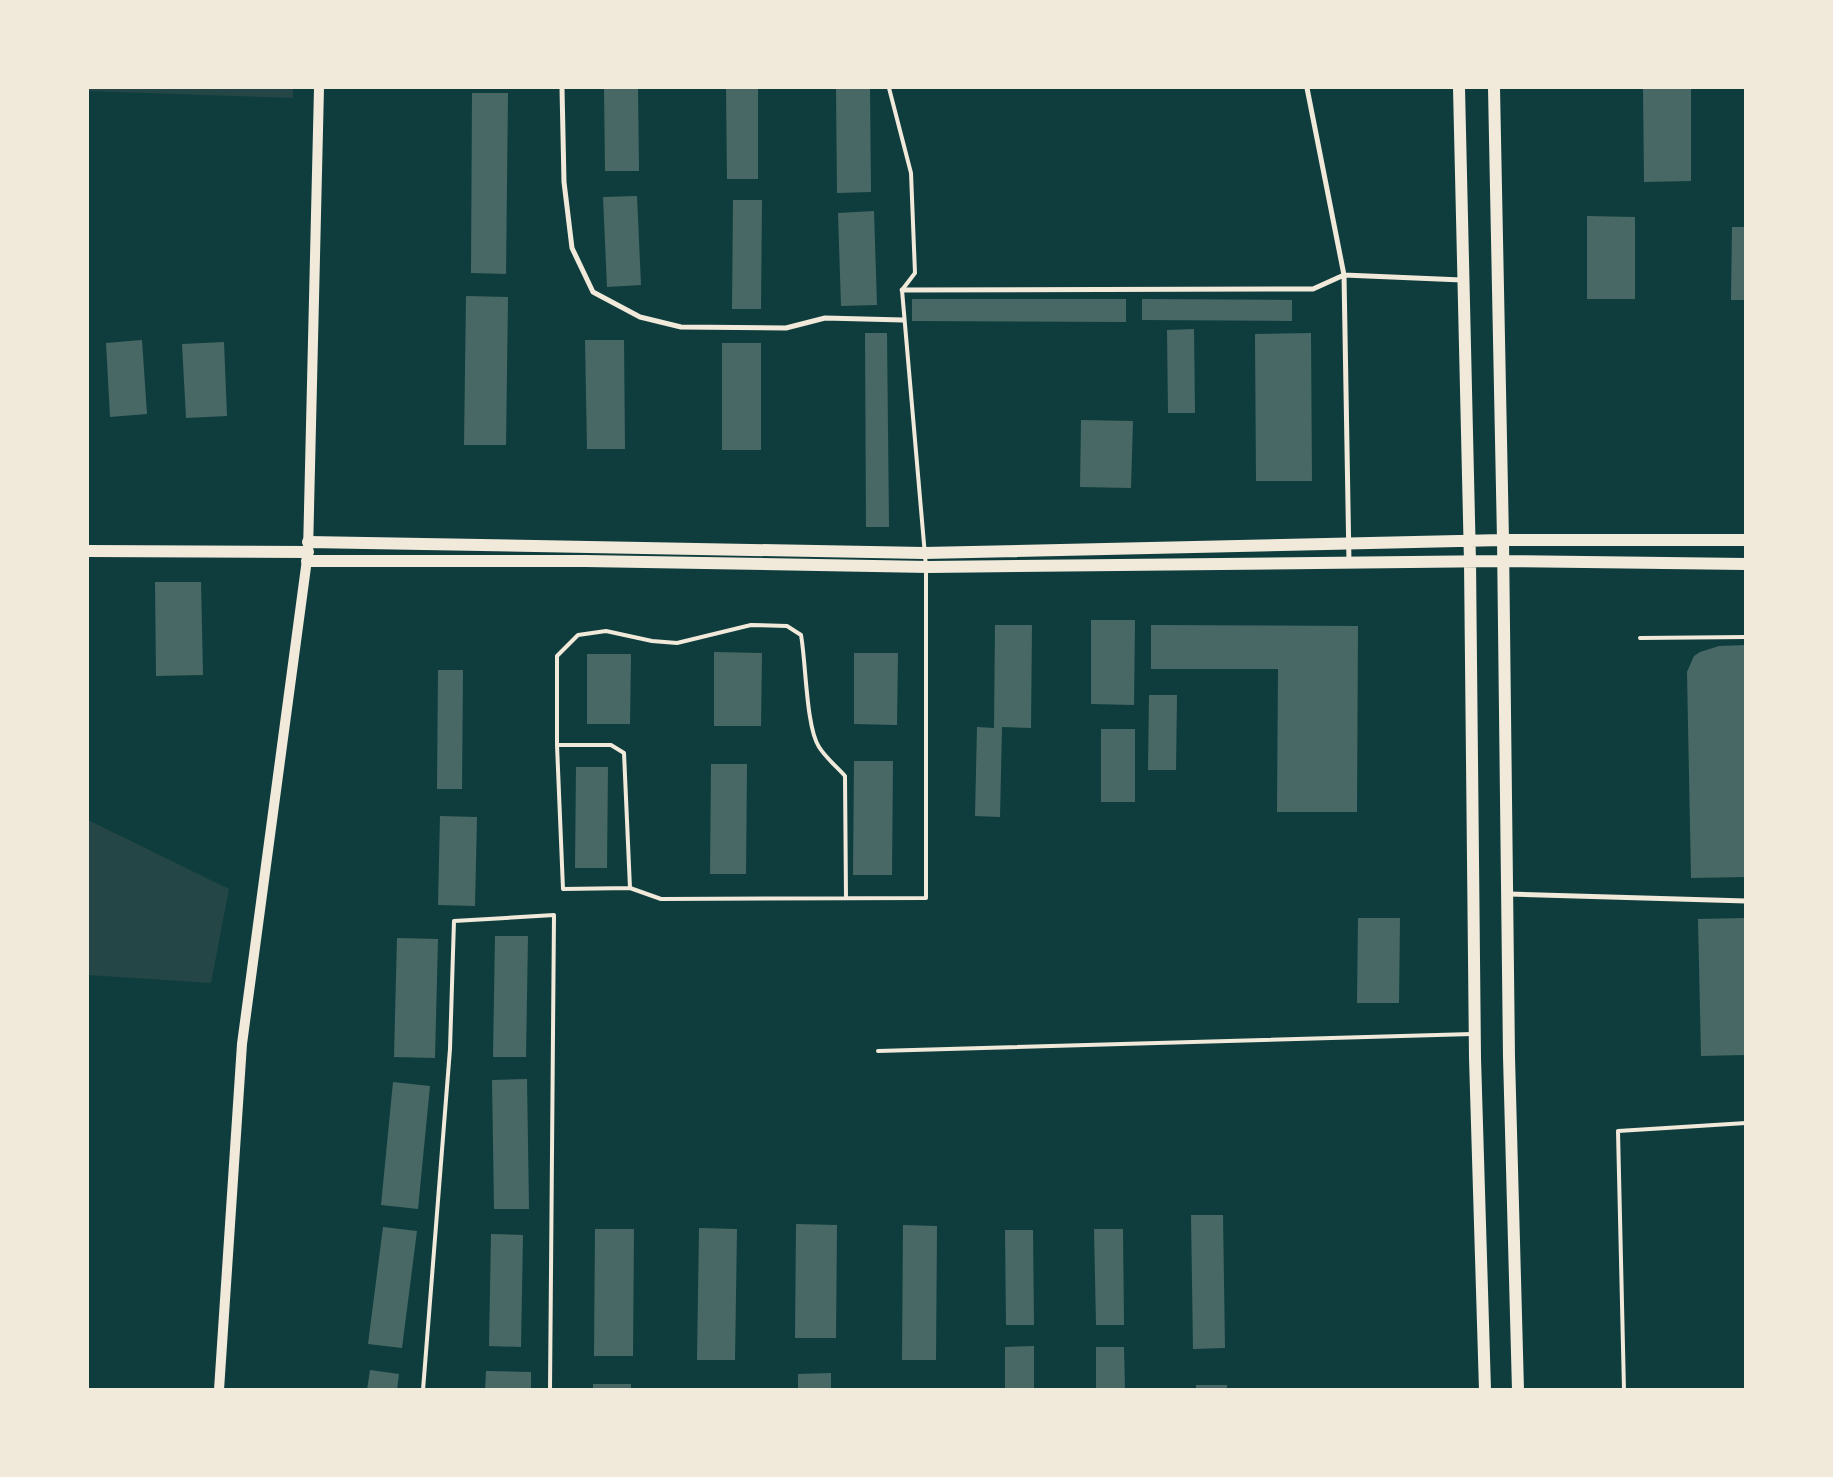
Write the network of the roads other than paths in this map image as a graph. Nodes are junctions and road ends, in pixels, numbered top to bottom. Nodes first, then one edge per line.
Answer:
1 (319, 88) edge
2 (562, 88) edge
3 (889, 88) edge
4 (1307, 88) edge
5 (1459, 88) edge
6 (1494, 88) edge
7 (1344, 274) junction
8 (1462, 280) junction
9 (902, 290) junction
10 (903, 320) junction
11 (1503, 540) junction
12 (1746, 540) edge
13 (1469, 541) junction
14 (1349, 543) junction
15 (88, 551) edge
16 (308, 552) junction
17 (924, 552) junction
18 (1503, 561) junction
19 (1470, 562) junction
20 (1349, 563) junction
21 (1746, 564) edge
22 (926, 567) junction
23 (1746, 637) edge
24 (1640, 638) dead end
25 (557, 745) junction
26 (630, 888) junction
27 (1507, 894) junction
28 (846, 898) junction
29 (1746, 901) edge
30 (1474, 1034) junction
31 (878, 1051) dead end
32 (1746, 1122) edge
33 (218, 1390) edge
34 (424, 1390) edge
35 (550, 1390) edge
36 (1484, 1390) edge
37 (1518, 1390) edge
38 (1624, 1390) edge

1 - 16 main road
2 - 10 street
3 - 9 lane
4 - 7 street
5 - 8 main road
6 - 11 main road
7 - 8 street
7 - 9 street
7 - 14 street
8 - 13 main road
9 - 10 lane
10 - 17 lane
11 - 12 main road
11 - 13 main road
11 - 18 main road
13 - 14 main road
13 - 19 main road
14 - 17 main road
14 - 20 street
15 - 16 main road
16 - 17 main road
16 - 22 main road
16 - 33 main road
17 - 22 lane
18 - 19 main road
18 - 21 main road
18 - 27 main road
19 - 20 main road
19 - 30 main road
20 - 22 main road
22 - 28 lane
23 - 24 lane
25 - 26 lane
25 - 26 lane
25 - 28 lane
26 - 28 lane
27 - 29 street
27 - 37 main road
30 - 31 lane
30 - 36 main road
32 - 38 lane
34 - 35 lane

